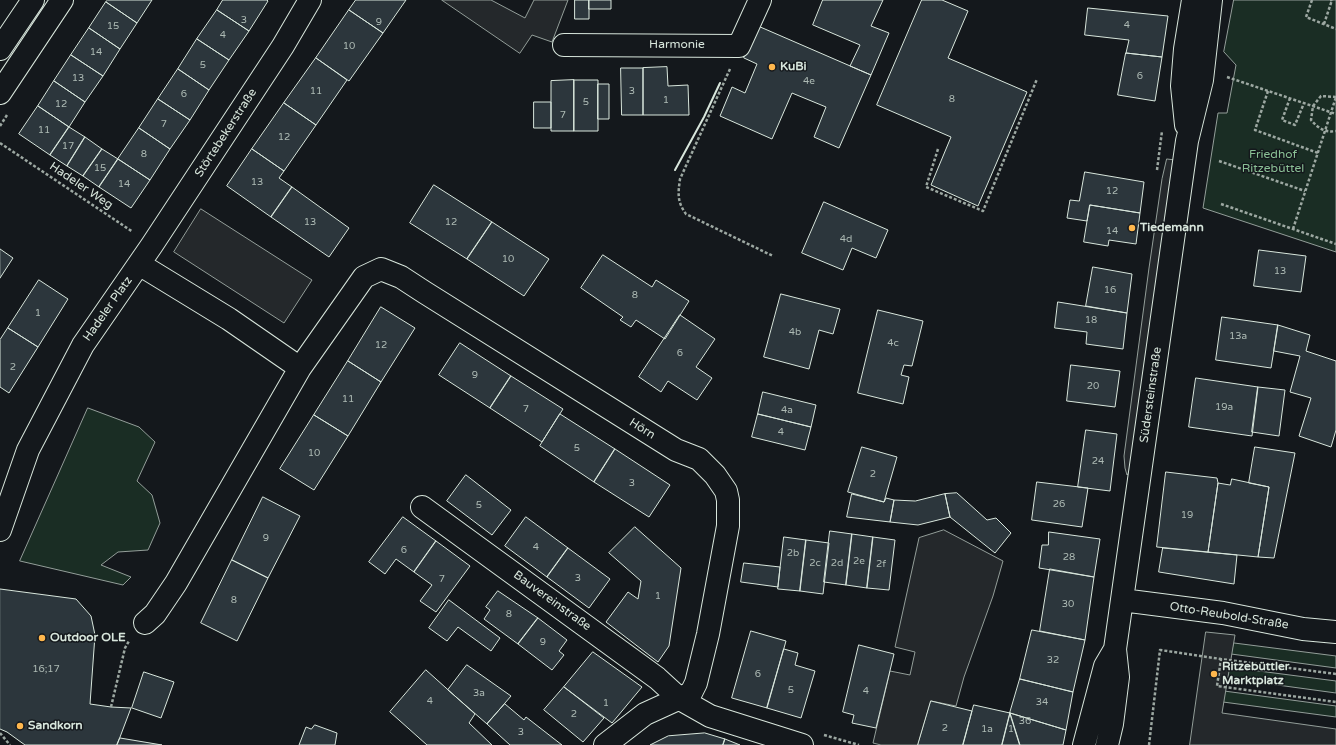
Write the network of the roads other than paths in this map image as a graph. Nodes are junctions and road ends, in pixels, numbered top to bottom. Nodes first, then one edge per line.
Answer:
1 (32, 0) edge
2 (62, 0) edge
3 (310, 0) edge
4 (760, 0) edge
5 (1193, 0) edge
6 (1211, 0) edge
7 (564, 45) dead end
8 (0, 49) edge
9 (0, 93) edge
10 (1187, 140) junction
11 (139, 264) junction
12 (300, 368) junction
13 (422, 507) dead end
14 (0, 530) edge
15 (1122, 600) junction
16 (145, 623) road end
17 (1336, 632) edge
18 (1115, 649) junction
19 (680, 699) junction
20 (605, 745) edge
21 (802, 745) edge
22 (1084, 745) edge
23 (1107, 745) edge

1 - 8 street
2 - 9 street
3 - 11 street, Störtebekerstraße
4 - 7 street, Harmonie
5 - 10 street, Südersteinstraße
6 - 10 street, Südersteinstraße
10 - 15 street, Südersteinstraße
11 - 12 street, Hadeler Platz
11 - 14 street, Hadeler Platz
12 - 16 street
12 - 19 street, Hörn
13 - 19 street, Bauvereinstraße
15 - 17 street, Otto-Reubold-Straße
15 - 18 street, Südersteinstraße
18 - 22 street, Südersteinstraße
18 - 23 street, Südersteinstraße
19 - 20 street
19 - 21 street, Bauvereinstraße

